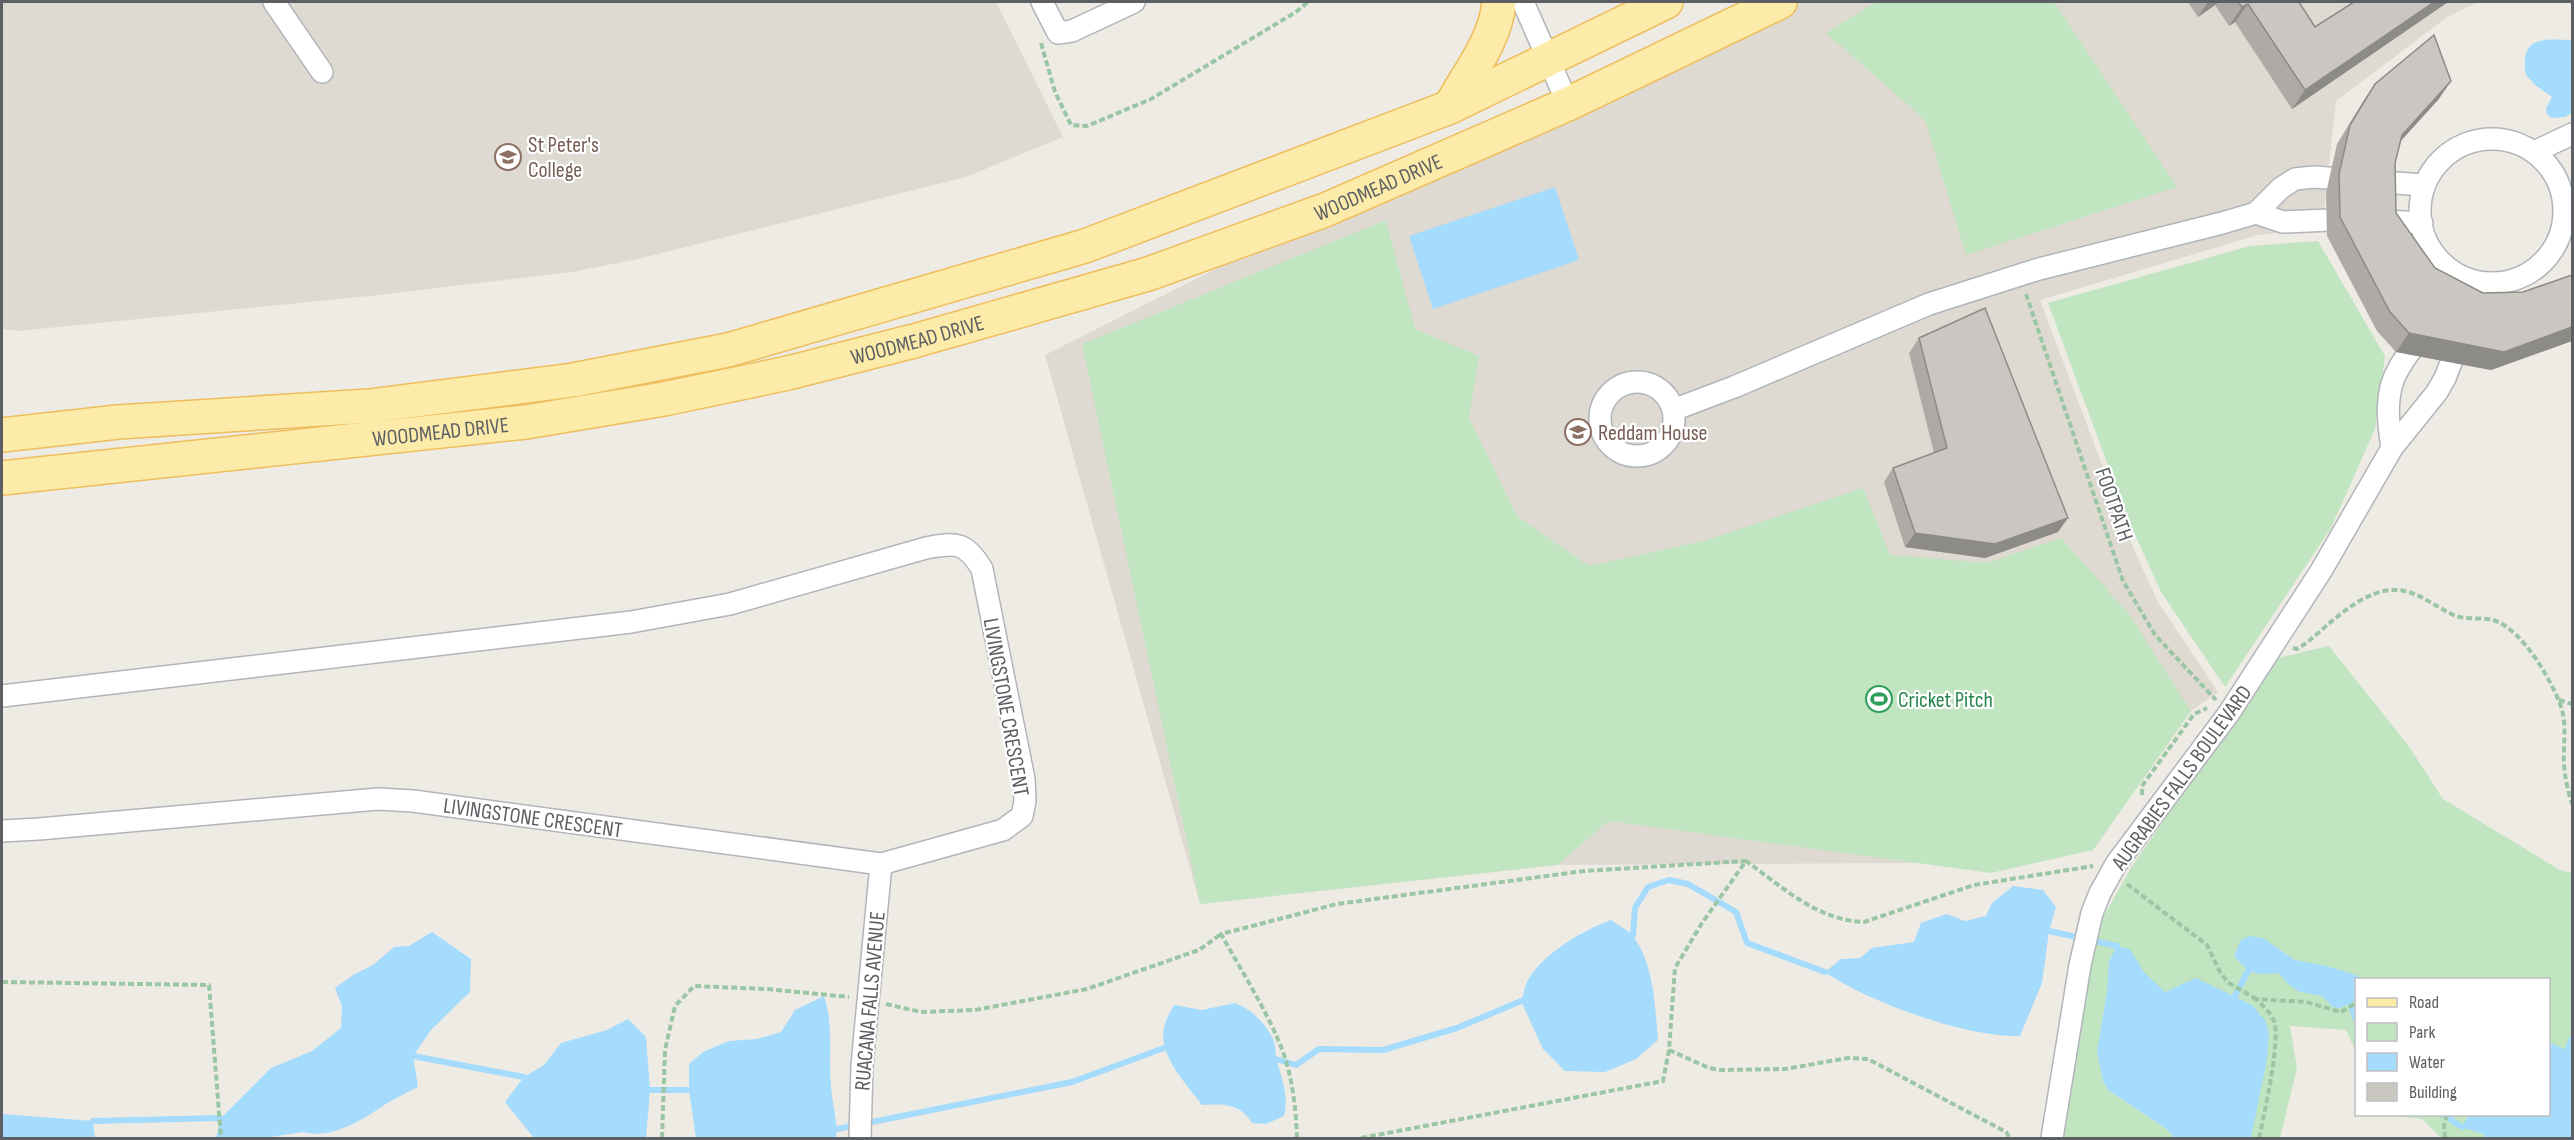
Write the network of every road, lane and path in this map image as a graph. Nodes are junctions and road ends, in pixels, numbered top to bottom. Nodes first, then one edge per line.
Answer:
1 (274, 2) edge
2 (1134, 2) edge
3 (1308, 2) edge
4 (1499, 2) edge
5 (1523, 2) edge
6 (1666, 2) edge
7 (1780, 2) edge
8 (1043, 4) edge
9 (1548, 60) junction
10 (322, 72) dead end
11 (1568, 104) junction
12 (1450, 106) junction
13 (2572, 134) edge
14 (2534, 152) junction
15 (2566, 183) edge
16 (2423, 185) junction
17 (2256, 213) junction
18 (2422, 224) junction
19 (2019, 276) junction
20 (2482, 284) junction
21 (2430, 319) edge
22 (1673, 410) dead end
23 (2, 435) edge
24 (2392, 448) junction
25 (2, 478) edge
26 (2276, 641) junction
27 (2, 696) edge
28 (2558, 700) junction
29 (2572, 704) edge
30 (2229, 713) junction
31 (2572, 804) edge
32 (2, 831) edge
33 (1746, 861) junction
34 (881, 864) junction
35 (2111, 873) junction
36 (1221, 933) junction
37 (2, 982) edge
38 (869, 999) junction
39 (2256, 999) junction
40 (2355, 1004) edge
41 (1669, 1050) junction
42 (2446, 1116) edge
43 (221, 1138) edge
44 (662, 1138) edge
45 (860, 1138) edge
46 (1297, 1138) edge
47 (1360, 1138) edge
48 (2010, 1138) edge
49 (2052, 1138) edge
50 (2259, 1138) edge
51 (2445, 1138) edge

1 - 10 street
2 - 8 street
3 - 8 path
4 - 12 main road
5 - 9 street
6 - 9 main road, WOODMEAD DRIVE
7 - 11 main road, WOODMEAD DRIVE
9 - 11 street
9 - 12 main road, WOODMEAD DRIVE
11 - 25 main road, WOODMEAD DRIVE
12 - 23 main road, WOODMEAD DRIVE
13 - 14 street
14 - 15 street
14 - 16 street
15 - 20 street
16 - 17 street
16 - 18 street
17 - 18 street
17 - 19 street
18 - 20 street
19 - 22 street
19 - 30 path, FOOTPATH
20 - 24 street, AUGRABIES FALLS BOULEVARD
21 - 24 street
24 - 26 street, AUGRABIES FALLS BOULEVARD
26 - 28 path
26 - 30 street, AUGRABIES FALLS BOULEVARD
27 - 34 street, LIVINGSTONE CRESCENT
28 - 29 path
28 - 31 path
30 - 35 street, AUGRABIES FALLS BOULEVARD
32 - 34 street, LIVINGSTONE CRESCENT
33 - 35 path
33 - 36 path
33 - 41 path
34 - 38 street, RUACANA FALLS AVENUE
35 - 39 path
35 - 49 street, AUGRABIES FALLS BOULEVARD
36 - 38 path
36 - 46 path
37 - 43 path
38 - 44 path
38 - 45 street, RUACANA FALLS AVENUE
39 - 40 path
39 - 50 path
41 - 47 path
41 - 48 path
42 - 51 path

